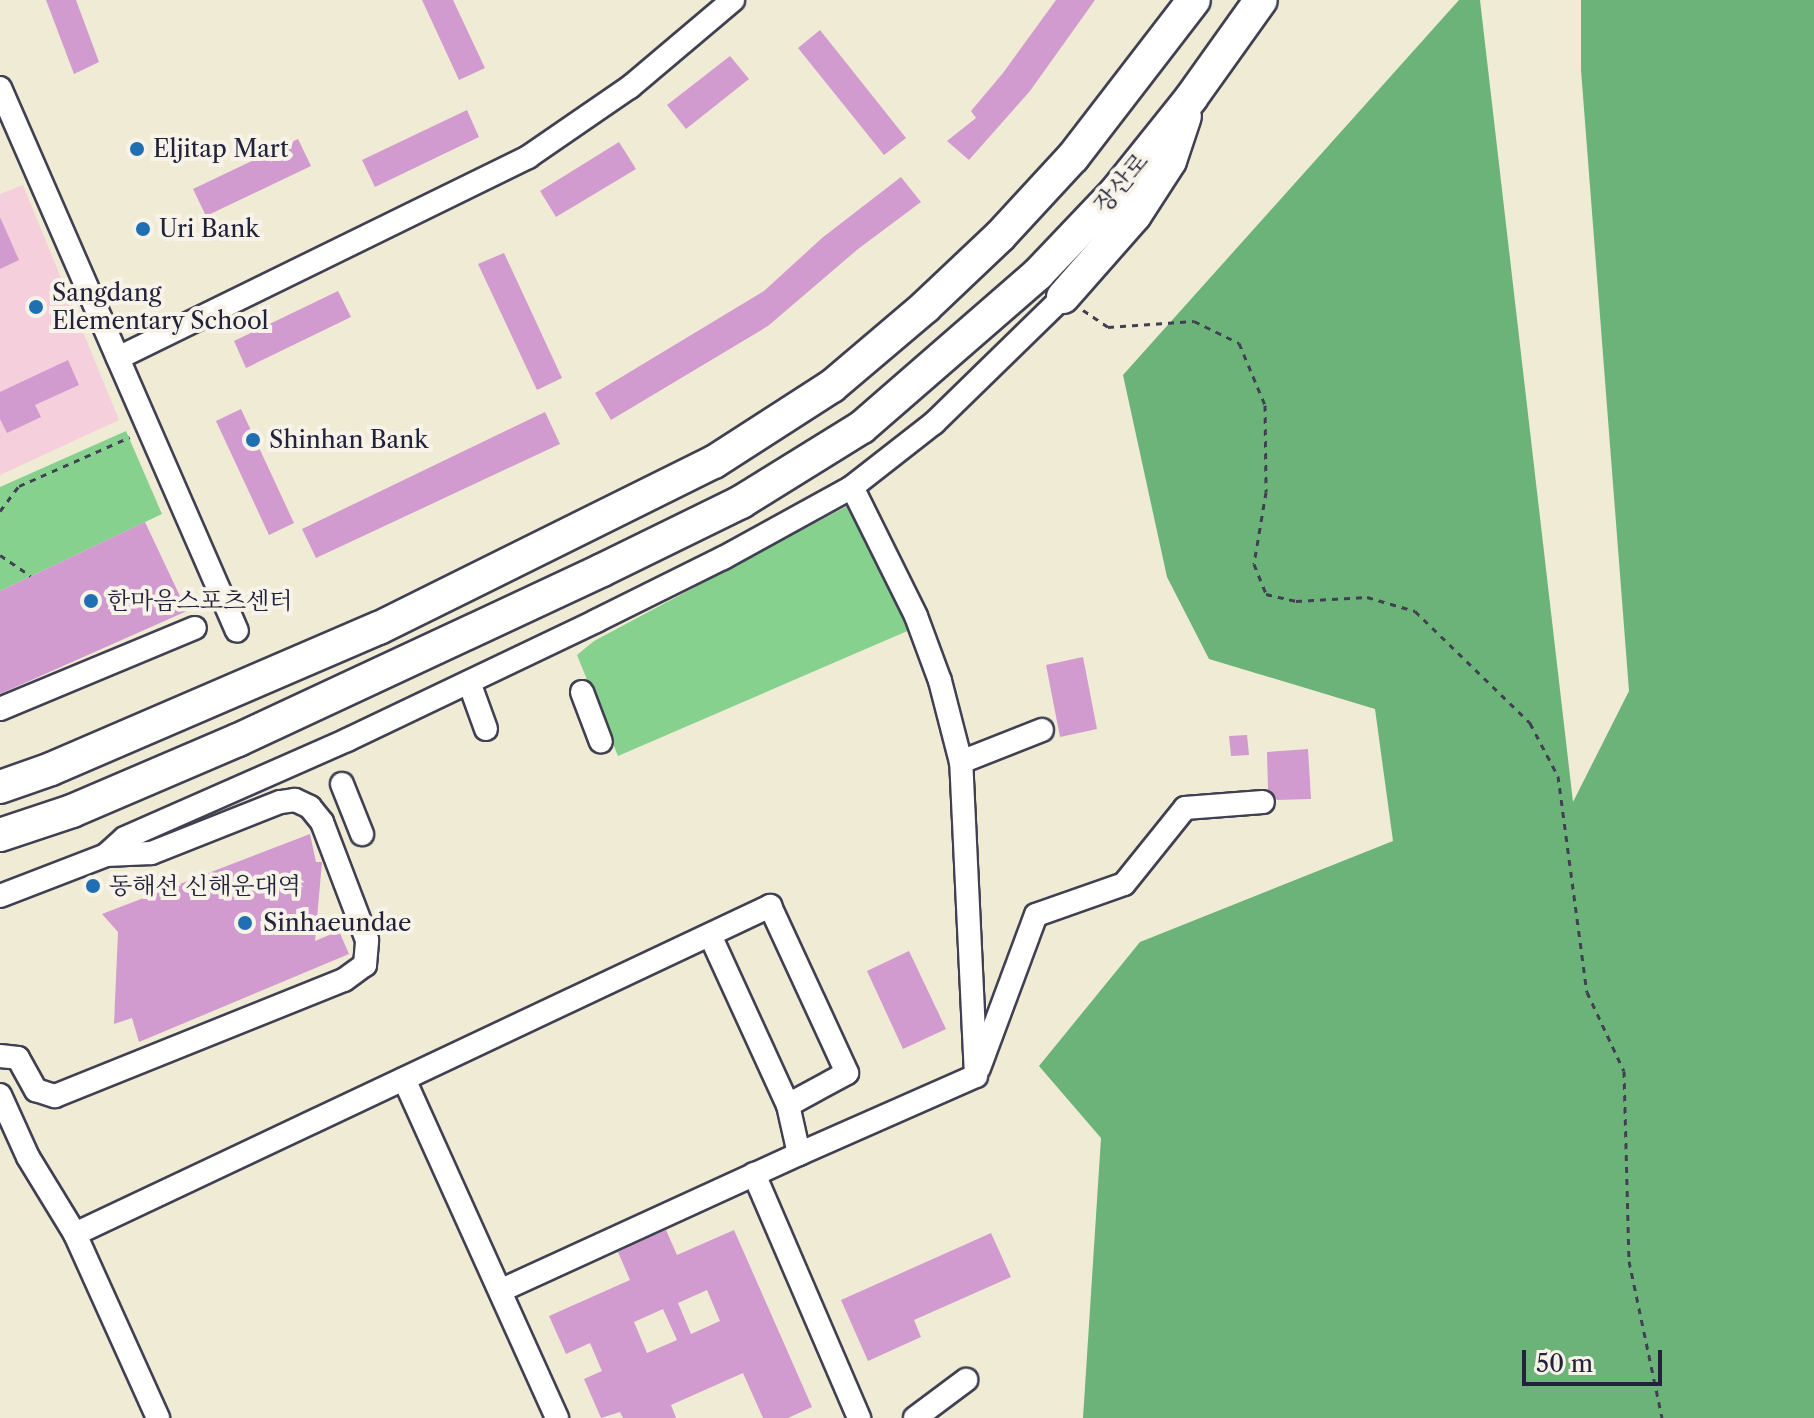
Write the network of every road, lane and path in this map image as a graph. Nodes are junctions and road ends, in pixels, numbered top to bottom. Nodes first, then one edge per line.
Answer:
1 (733, 0) edge
2 (1194, 0) edge
3 (1261, 0) edge
4 (0, 88) edge
5 (1191, 98) junction
6 (1063, 297) junction
7 (118, 358) junction
8 (149, 429) junction
9 (852, 487) junction
10 (0, 511) edge
11 (0, 555) edge
12 (31, 576) dead end
13 (195, 628) dead end
14 (237, 631) dead end
15 (469, 682) junction
16 (582, 692) dead end
17 (0, 709) edge
18 (486, 729) dead end
19 (1042, 730) dead end
20 (601, 742) dead end
21 (961, 762) junction
22 (342, 784) dead end
23 (0, 787) edge
24 (1263, 802) dead end
25 (362, 834) dead end
26 (0, 835) edge
27 (106, 855) junction
28 (4, 897) edge
29 (710, 935) junction
30 (0, 1056) edge
31 (976, 1076) junction
32 (404, 1079) junction
33 (0, 1095) edge
34 (788, 1105) junction
35 (799, 1154) junction
36 (754, 1174) junction
37 (75, 1234) junction
38 (502, 1290) junction
39 (966, 1380) dead end
40 (158, 1418) edge
41 (557, 1418) edge
42 (859, 1418) edge
43 (915, 1418) edge
44 (1662, 1418) edge

1 - 7 street
2 - 23 highway
3 - 5 highway, 장산로
4 - 7 street
5 - 6 highway
5 - 26 highway, 장산로
6 - 9 street
6 - 44 path
7 - 8 street
8 - 10 path
8 - 14 street
9 - 15 street
9 - 21 street
11 - 12 path
13 - 17 street
15 - 18 street
15 - 27 street
16 - 20 street
19 - 21 street
21 - 31 street
22 - 25 street
24 - 31 street
27 - 28 street
27 - 30 street
29 - 32 street
29 - 34 street
29 - 34 street
31 - 35 street
32 - 37 street
32 - 38 street
33 - 37 street
34 - 35 street
35 - 36 street
36 - 38 street
36 - 42 street
37 - 40 street
38 - 41 street
39 - 43 street

